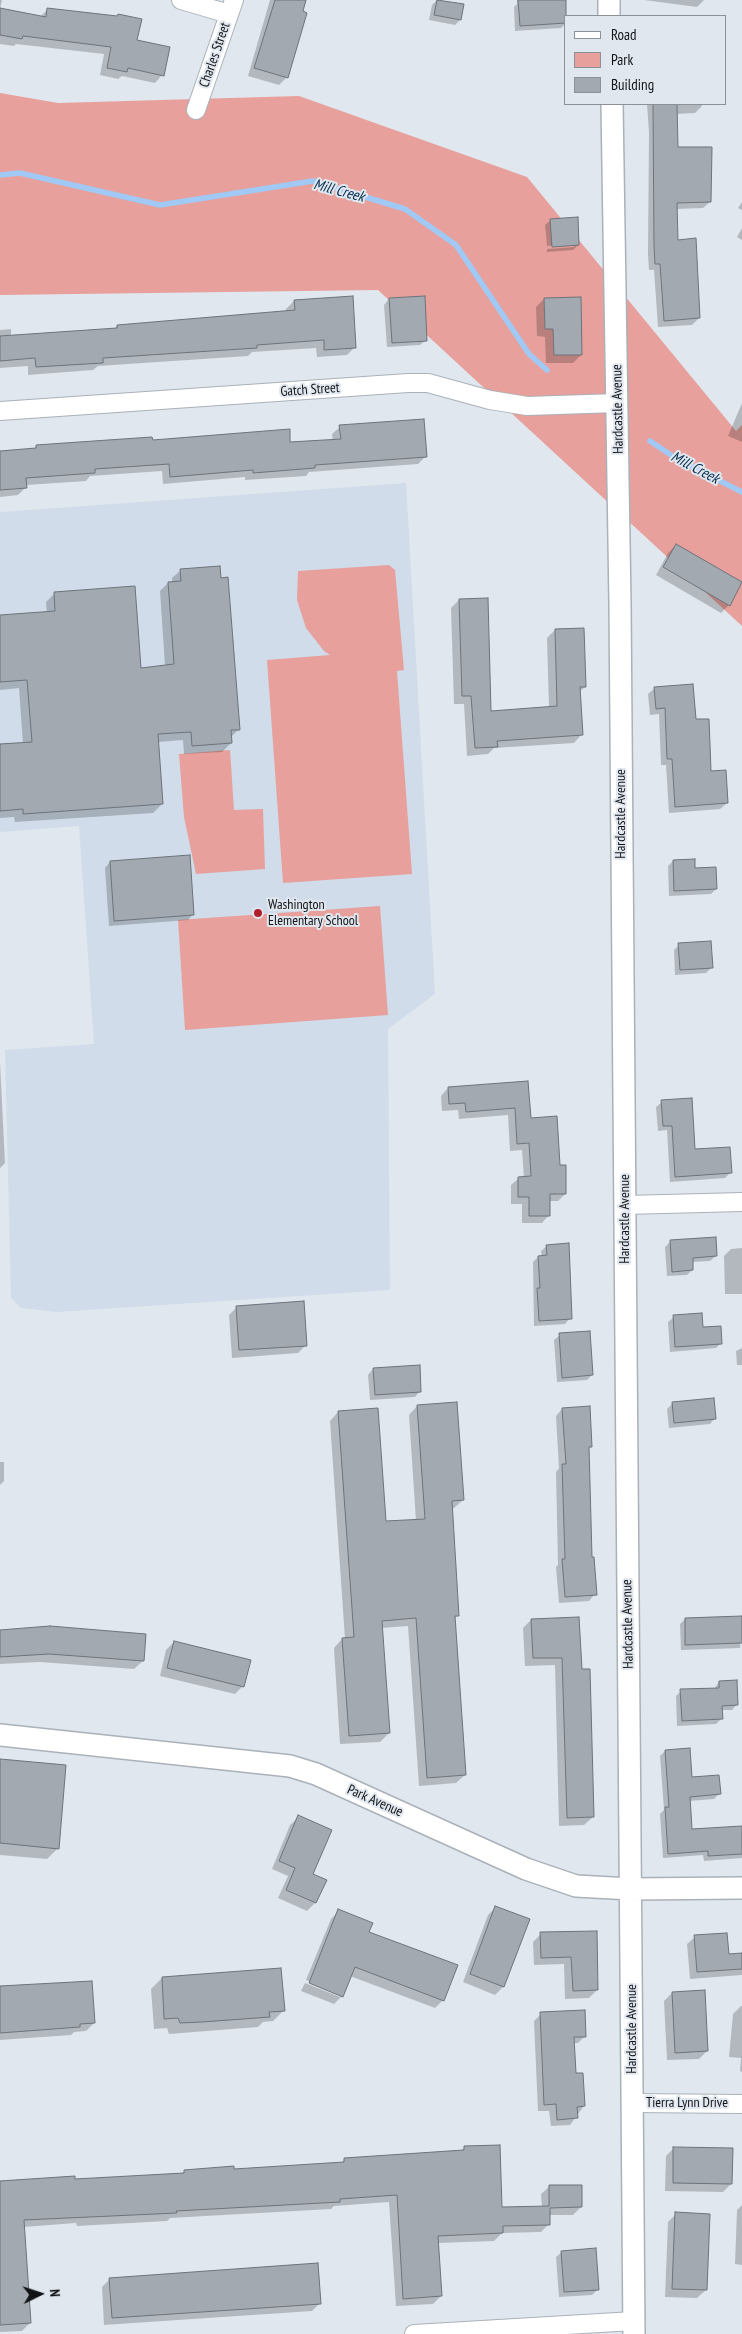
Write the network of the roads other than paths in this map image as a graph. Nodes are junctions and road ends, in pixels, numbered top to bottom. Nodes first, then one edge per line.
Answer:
1 (181, 0) edge
2 (609, 0) edge
3 (232, 7) edge
4 (609, 15) edge
5 (612, 105) edge
6 (196, 110) dead end
7 (618, 403) junction
8 (0, 411) edge
9 (742, 1202) edge
10 (625, 1205) junction
11 (0, 1735) edge
12 (742, 1888) edge
13 (632, 1889) junction
14 (632, 2103) junction
15 (742, 2104) edge
16 (634, 2327) edge
17 (414, 2334) edge

1 - 3 street
2 - 4 street
3 - 6 street, Charles Street
5 - 7 street, Hardcastle Avenue
7 - 8 street, Gatch Street
7 - 10 street, Hardcastle Avenue
9 - 10 street
10 - 13 street, Hardcastle Avenue
11 - 13 street, Park Avenue
12 - 13 street, Park Avenue
13 - 14 street, Hardcastle Avenue
14 - 15 street, Tierra Lynn Drive
14 - 16 street, Hardcastle Avenue
16 - 17 street

